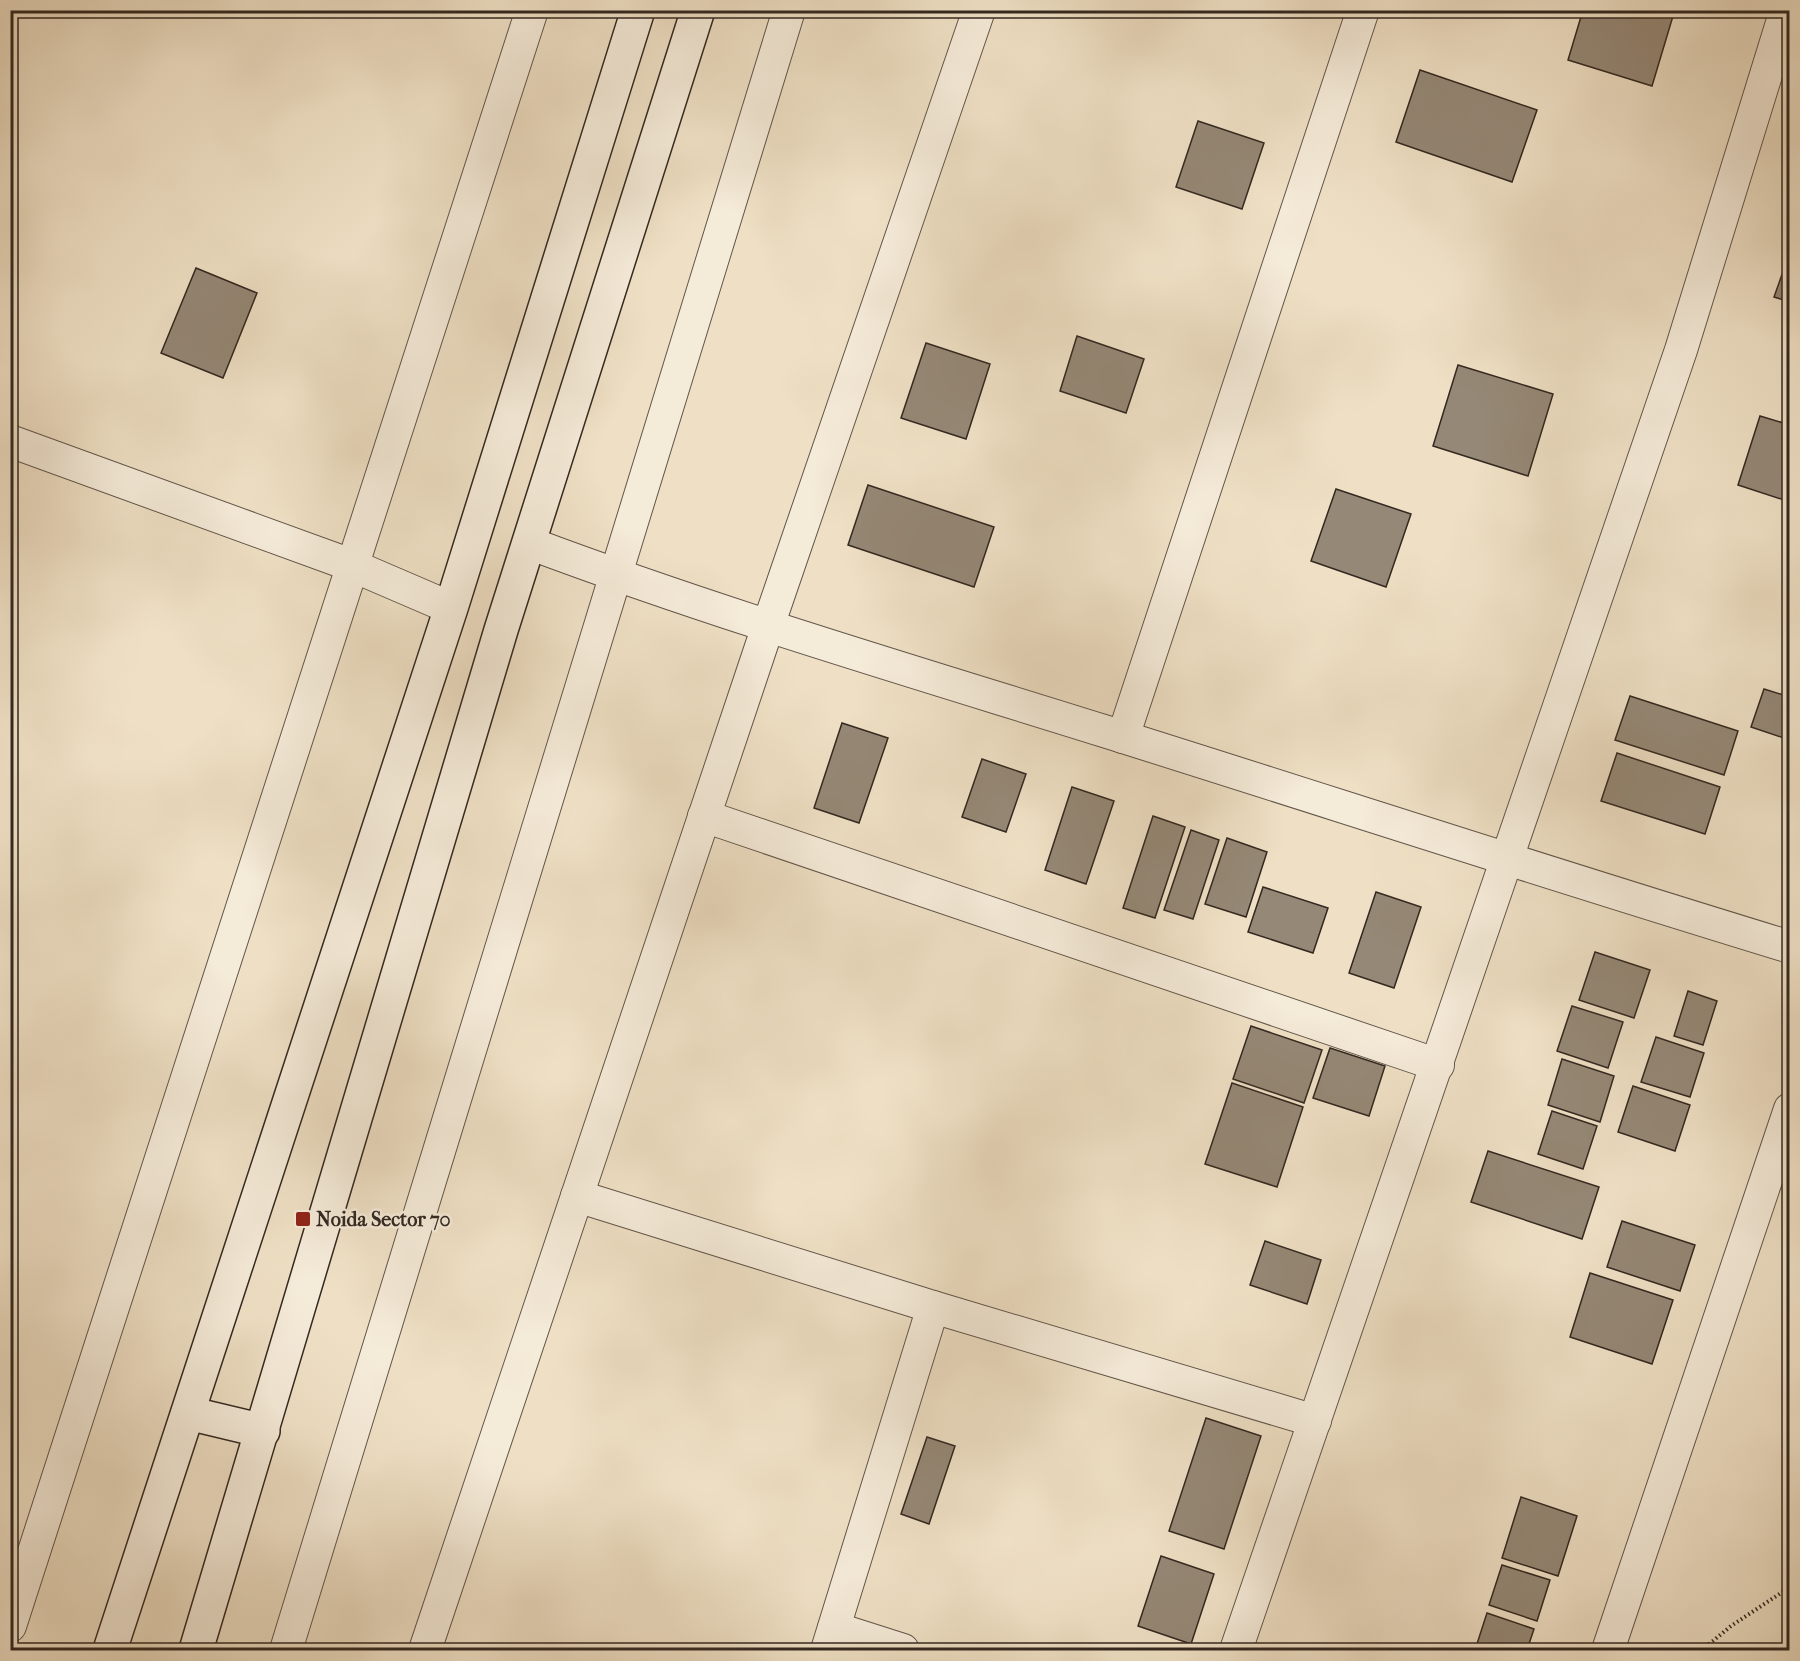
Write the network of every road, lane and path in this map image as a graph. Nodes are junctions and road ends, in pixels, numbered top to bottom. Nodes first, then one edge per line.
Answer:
1 (532, 10) edge
2 (638, 10) edge
3 (698, 10) edge
4 (789, 10) edge
5 (979, 10) edge
6 (1363, 10) edge
7 (1786, 10) edge
8 (10, 441) edge
9 (529, 543) junction
10 (351, 565) junction
11 (615, 575) junction
12 (451, 608) junction
13 (768, 626) junction
14 (1123, 737) junction
15 (704, 816) junction
16 (1508, 861) junction
17 (1790, 947) edge
18 (1438, 1065) junction
19 (1790, 1109) edge
20 (577, 1196) junction
21 (933, 1307) junction
22 (188, 1413) junction
23 (1315, 1421) junction
24 (263, 1431) junction
25 (1790, 1587) edge
26 (10, 1626) edge
27 (831, 1639) edge
28 (110, 1650) edge
29 (196, 1650) edge
30 (286, 1650) edge
31 (425, 1650) edge
32 (903, 1650) edge
33 (1236, 1650) edge
34 (1608, 1650) edge
35 (1702, 1650) edge

1 - 10 street
2 - 12 street
3 - 9 street
4 - 11 street
5 - 13 street
6 - 14 street
7 - 16 street
8 - 10 street
9 - 11 street
9 - 24 street
10 - 12 street
10 - 26 street
11 - 13 street
11 - 30 street
12 - 22 street
13 - 14 street
13 - 15 street
14 - 16 street
15 - 18 street
15 - 20 street
16 - 17 street
16 - 18 street
18 - 23 street
19 - 34 street
20 - 21 street
20 - 31 street
21 - 23 street
21 - 27 street
22 - 24 street
22 - 28 street
23 - 33 street
24 - 29 street
25 - 35 path
27 - 32 street

